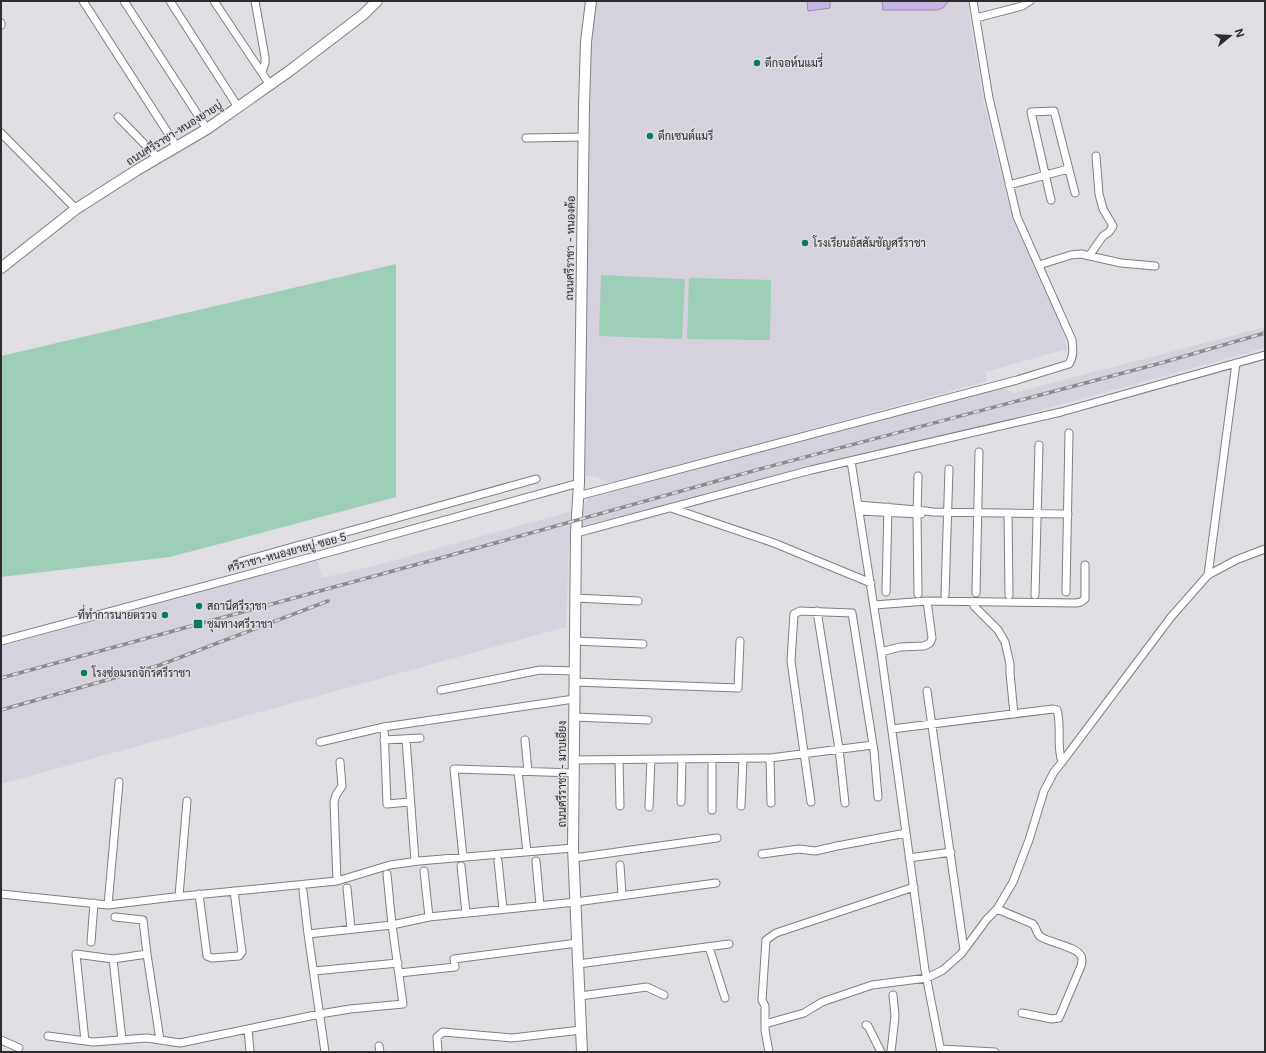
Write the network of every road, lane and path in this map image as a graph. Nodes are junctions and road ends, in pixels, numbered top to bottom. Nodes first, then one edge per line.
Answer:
1 (83, 1) edge
2 (124, 1) edge
3 (170, 1) edge
4 (214, 1) edge
5 (255, 1) edge
6 (377, 1) edge
7 (591, 1) edge
8 (973, 1) edge
9 (1030, 1) edge
10 (976, 18) junction
11 (262, 72) junction
12 (270, 85) junction
13 (238, 108) junction
14 (118, 117) dead end
15 (207, 129) junction
16 (1, 133) edge
17 (526, 138) dead end
18 (584, 138) junction
19 (177, 147) junction
20 (1096, 156) dead end
21 (158, 158) junction
22 (1068, 169) junction
23 (1044, 176) junction
24 (1009, 186) junction
25 (1075, 193) dead end
26 (1051, 200) dead end
27 (76, 209) junction
28 (1089, 256) junction
29 (1039, 265) junction
30 (1155, 266) dead end
31 (1, 268) edge
32 (1265, 355) edge
33 (1236, 363) junction
34 (1069, 433) dead end
35 (1039, 445) dead end
36 (979, 452) dead end
37 (851, 461) junction
38 (949, 468) dead end
39 (918, 476) dead end
40 (536, 479) dead end
41 (579, 482) junction
42 (578, 496) junction
43 (443, 506) junction
44 (670, 508) junction
45 (859, 508) junction
46 (888, 510) junction
47 (917, 512) junction
48 (948, 513) junction
49 (978, 513) junction
50 (1008, 513) junction
51 (1037, 514) junction
52 (1068, 514) junction
53 (446, 520) junction
54 (576, 533) junction
55 (1265, 549) edge
56 (239, 562) dead end
57 (1085, 565) dead end
58 (1208, 575) junction
59 (871, 583) junction
60 (886, 592) dead end
61 (1066, 592) dead end
62 (976, 593) dead end
63 (918, 594) dead end
64 (945, 595) dead end
65 (1008, 595) dead end
66 (1035, 595) dead end
67 (575, 598) junction
68 (638, 601) dead end
69 (927, 601) junction
70 (974, 602) junction
71 (874, 605) junction
72 (817, 612) junction
73 (1, 641) edge
74 (575, 641) junction
75 (740, 642) dead end
76 (643, 644) dead end
77 (881, 652) junction
78 (575, 671) junction
79 (574, 682) junction
80 (441, 690) dead end
81 (927, 691) dead end
82 (574, 699) junction
83 (1014, 714) junction
84 (574, 717) junction
85 (648, 720) dead end
86 (932, 724) junction
87 (384, 727) junction
88 (892, 729) junction
89 (420, 738) dead end
90 (406, 739) junction
91 (384, 740) junction
92 (525, 740) dead end
93 (320, 742) dead end
94 (873, 744) junction
95 (838, 749) junction
96 (805, 753) junction
97 (743, 758) junction
98 (770, 758) junction
99 (651, 759) junction
100 (682, 759) junction
101 (712, 759) junction
102 (574, 760) junction
103 (619, 760) junction
104 (340, 762) dead end
105 (1062, 762) junction
106 (518, 771) junction
107 (528, 772) junction
108 (574, 773) junction
109 (119, 782) dead end
110 (878, 797) dead end
111 (188, 801) dead end
112 (410, 802) junction
113 (681, 802) dead end
114 (811, 802) dead end
115 (771, 803) dead end
116 (845, 803) dead end
117 (620, 806) dead end
118 (741, 806) dead end
119 (649, 807) dead end
120 (712, 810) dead end
121 (906, 833) junction
122 (718, 838) dead end
123 (527, 852) junction
124 (951, 852) junction
125 (574, 853) junction
126 (762, 854) dead end
127 (463, 857) junction
128 (910, 858) junction
129 (415, 861) junction
130 (498, 861) dead end
131 (536, 861) dead end
132 (620, 865) dead end
133 (461, 866) dead end
134 (424, 871) dead end
135 (387, 874) dead end
136 (337, 881) junction
137 (716, 883) dead end
138 (914, 887) junction
139 (347, 888) dead end
140 (234, 891) junction
141 (303, 891) dead end
142 (1, 894) edge
143 (199, 894) junction
144 (622, 895) junction
145 (179, 896) junction
146 (576, 902) junction
147 (94, 903) junction
148 (108, 905) junction
149 (540, 905) junction
150 (503, 909) junction
151 (997, 909) junction
152 (466, 913) junction
153 (115, 917) dead end
154 (429, 917) junction
155 (392, 925) junction
156 (351, 929) junction
157 (308, 934) junction
158 (91, 942) dead end
159 (577, 943) junction
160 (729, 944) dead end
161 (709, 947) junction
162 (964, 950) junction
163 (147, 954) junction
164 (113, 959) junction
165 (398, 963) junction
166 (578, 964) junction
167 (314, 971) junction
168 (399, 973) junction
169 (927, 978) junction
170 (664, 995) dead end
171 (893, 995) dead end
172 (580, 996) junction
173 (724, 998) dead end
174 (1022, 1013) dead end
175 (320, 1014) junction
176 (766, 1024) junction
177 (866, 1025) dead end
178 (248, 1029) junction
179 (582, 1030) junction
180 (48, 1036) dead end
181 (1, 1040) edge
182 (122, 1040) junction
183 (160, 1040) junction
184 (85, 1041) junction
185 (19, 1048) dead end
186 (941, 1051) edge
187 (250, 1052) edge
188 (325, 1052) edge
189 (438, 1052) edge
190 (582, 1052) edge
191 (769, 1052) edge
192 (881, 1052) edge
193 (891, 1052) edge
194 (995, 1052) edge

1 - 19 street
2 - 15 street
3 - 13 street
4 - 11 street
5 - 11 street
6 - 12 main road, ถนนศรีราชา-หนองยายบู่
7 - 18 main road, ถนนศรีราชา - หนองค้อ
8 - 10 street
9 - 10 street
10 - 24 street
11 - 12 street
12 - 13 main road, ถนนศรีราชา-หนองยายบู่
13 - 15 main road, ถนนศรีราชา-หนองยายบู่
14 - 21 street
15 - 19 main road, ถนนศรีราชา-หนองยายบู่
16 - 27 street
17 - 18 street
18 - 41 main road, ถนนศรีราชา - หนองค้อ
19 - 21 main road, ถนนศรีราชา-หนองยายบู่
20 - 28 street
21 - 27 main road, ถนนศรีราชา-หนองยายบู่
22 - 23 street
22 - 23 street
22 - 25 street
23 - 24 street
23 - 26 street
24 - 29 street
27 - 31 main road, ถนนศรีราชา-หนองยายบู่
28 - 29 street
28 - 30 street
29 - 42 street
32 - 33 street
33 - 37 street
33 - 58 street
34 - 52 street
35 - 51 street
36 - 49 street
37 - 44 street
37 - 45 street
38 - 48 street
39 - 47 street
40 - 43 street
41 - 42 main road, ถนนศรีราชา - หนองค้อ
41 - 53 street, ศรีราชา-หนองยายบู่ ซอย 5
42 - 54 main road, ถนนศรีราชา - มาบเอียง
43 - 53 street
43 - 56 street
44 - 54 street
44 - 59 street
45 - 46 street
45 - 59 street
46 - 47 street
46 - 60 street
47 - 48 street
47 - 63 street
48 - 49 street
48 - 64 street
49 - 50 street
49 - 62 street
50 - 51 street
50 - 65 street
51 - 52 street
51 - 66 street
52 - 61 street
53 - 73 street, ศรีราชา-หนองยายบู่ ซอย 5
54 - 67 main road, ถนนศรีราชา - มาบเอียง
55 - 58 street
57 - 70 street
58 - 105 street
59 - 71 street
67 - 68 street
67 - 74 main road, ถนนศรีราชา - มาบเอียง
69 - 70 street
69 - 71 street
69 - 77 street
70 - 83 street
71 - 77 street
72 - 94 street
72 - 95 street
72 - 96 street
74 - 76 street
74 - 78 main road, ถนนศรีราชา - มาบเอียง
75 - 79 street
77 - 88 street
78 - 79 main road, ถนนศรีราชา - มาบเอียง
78 - 80 street
79 - 82 main road, ถนนศรีราชา - มาบเอียง
81 - 86 street
82 - 84 main road, ถนนศรีราชา - มาบเอียง
82 - 87 street
83 - 86 street
83 - 105 street
84 - 85 street
84 - 102 main road, ถนนศรีราชา - มาบเอียง
86 - 88 street
86 - 124 street
87 - 91 street
87 - 93 street
88 - 121 street
89 - 90 street
90 - 91 street
90 - 112 street
91 - 112 street
92 - 107 street
94 - 95 street
94 - 110 street
95 - 96 street
95 - 116 street
96 - 98 street
96 - 114 street
97 - 98 street
97 - 101 street
97 - 118 street
98 - 115 street
99 - 100 street
99 - 103 street
99 - 119 street
100 - 101 street
100 - 113 street
101 - 120 street
102 - 103 street
102 - 108 main road, ถนนศรีราชา - มาบเอียง
103 - 117 street
104 - 136 street
105 - 151 street
106 - 107 street
106 - 123 street
106 - 127 street
107 - 108 street
108 - 125 main road, ถนนศรีราชา - มาบเอียง
109 - 148 street
111 - 145 street
112 - 129 street
121 - 126 street
121 - 128 street
122 - 125 street
123 - 125 street
123 - 127 street
124 - 128 street
124 - 162 street
125 - 146 main road, ถนนศรีราชา - มาบเอียง
127 - 129 street
128 - 138 street
129 - 136 street
130 - 150 street
131 - 149 street
132 - 144 street
133 - 152 street
134 - 154 street
135 - 155 street
136 - 140 street
137 - 144 street
138 - 169 street
138 - 176 street
139 - 156 street
140 - 143 street
140 - 143 street
141 - 157 street
142 - 147 street
143 - 145 street
144 - 146 street
145 - 148 street
146 - 149 street
146 - 159 main road, ถนนศรีราชา - มาบเอียง
147 - 148 street
147 - 158 street
149 - 150 street
150 - 152 street
151 - 162 street
151 - 174 street
152 - 154 street
153 - 163 street
154 - 155 street
155 - 156 street
155 - 165 street
156 - 157 street
157 - 167 street
159 - 166 main road, ถนนศรีราชา - มาบเอียง
159 - 168 street
160 - 161 street
161 - 166 street
161 - 173 street
162 - 169 street
163 - 164 street
163 - 183 street
164 - 182 street
164 - 184 street
165 - 167 street
165 - 168 street
166 - 172 main road, ถนนศรีราชา - มาบเอียง
167 - 175 street
168 - 175 street
169 - 176 street
169 - 186 street
170 - 172 street
171 - 193 street
172 - 179 main road, ถนนศรีราชา - มาบเอียง
175 - 178 street
175 - 188 street
176 - 191 street
177 - 192 street
178 - 183 street
178 - 187 street
179 - 189 street
179 - 190 main road, ถนนศรีราชา - มาบเอียง
180 - 184 street
181 - 185 street
182 - 183 street
182 - 184 street
186 - 194 street

